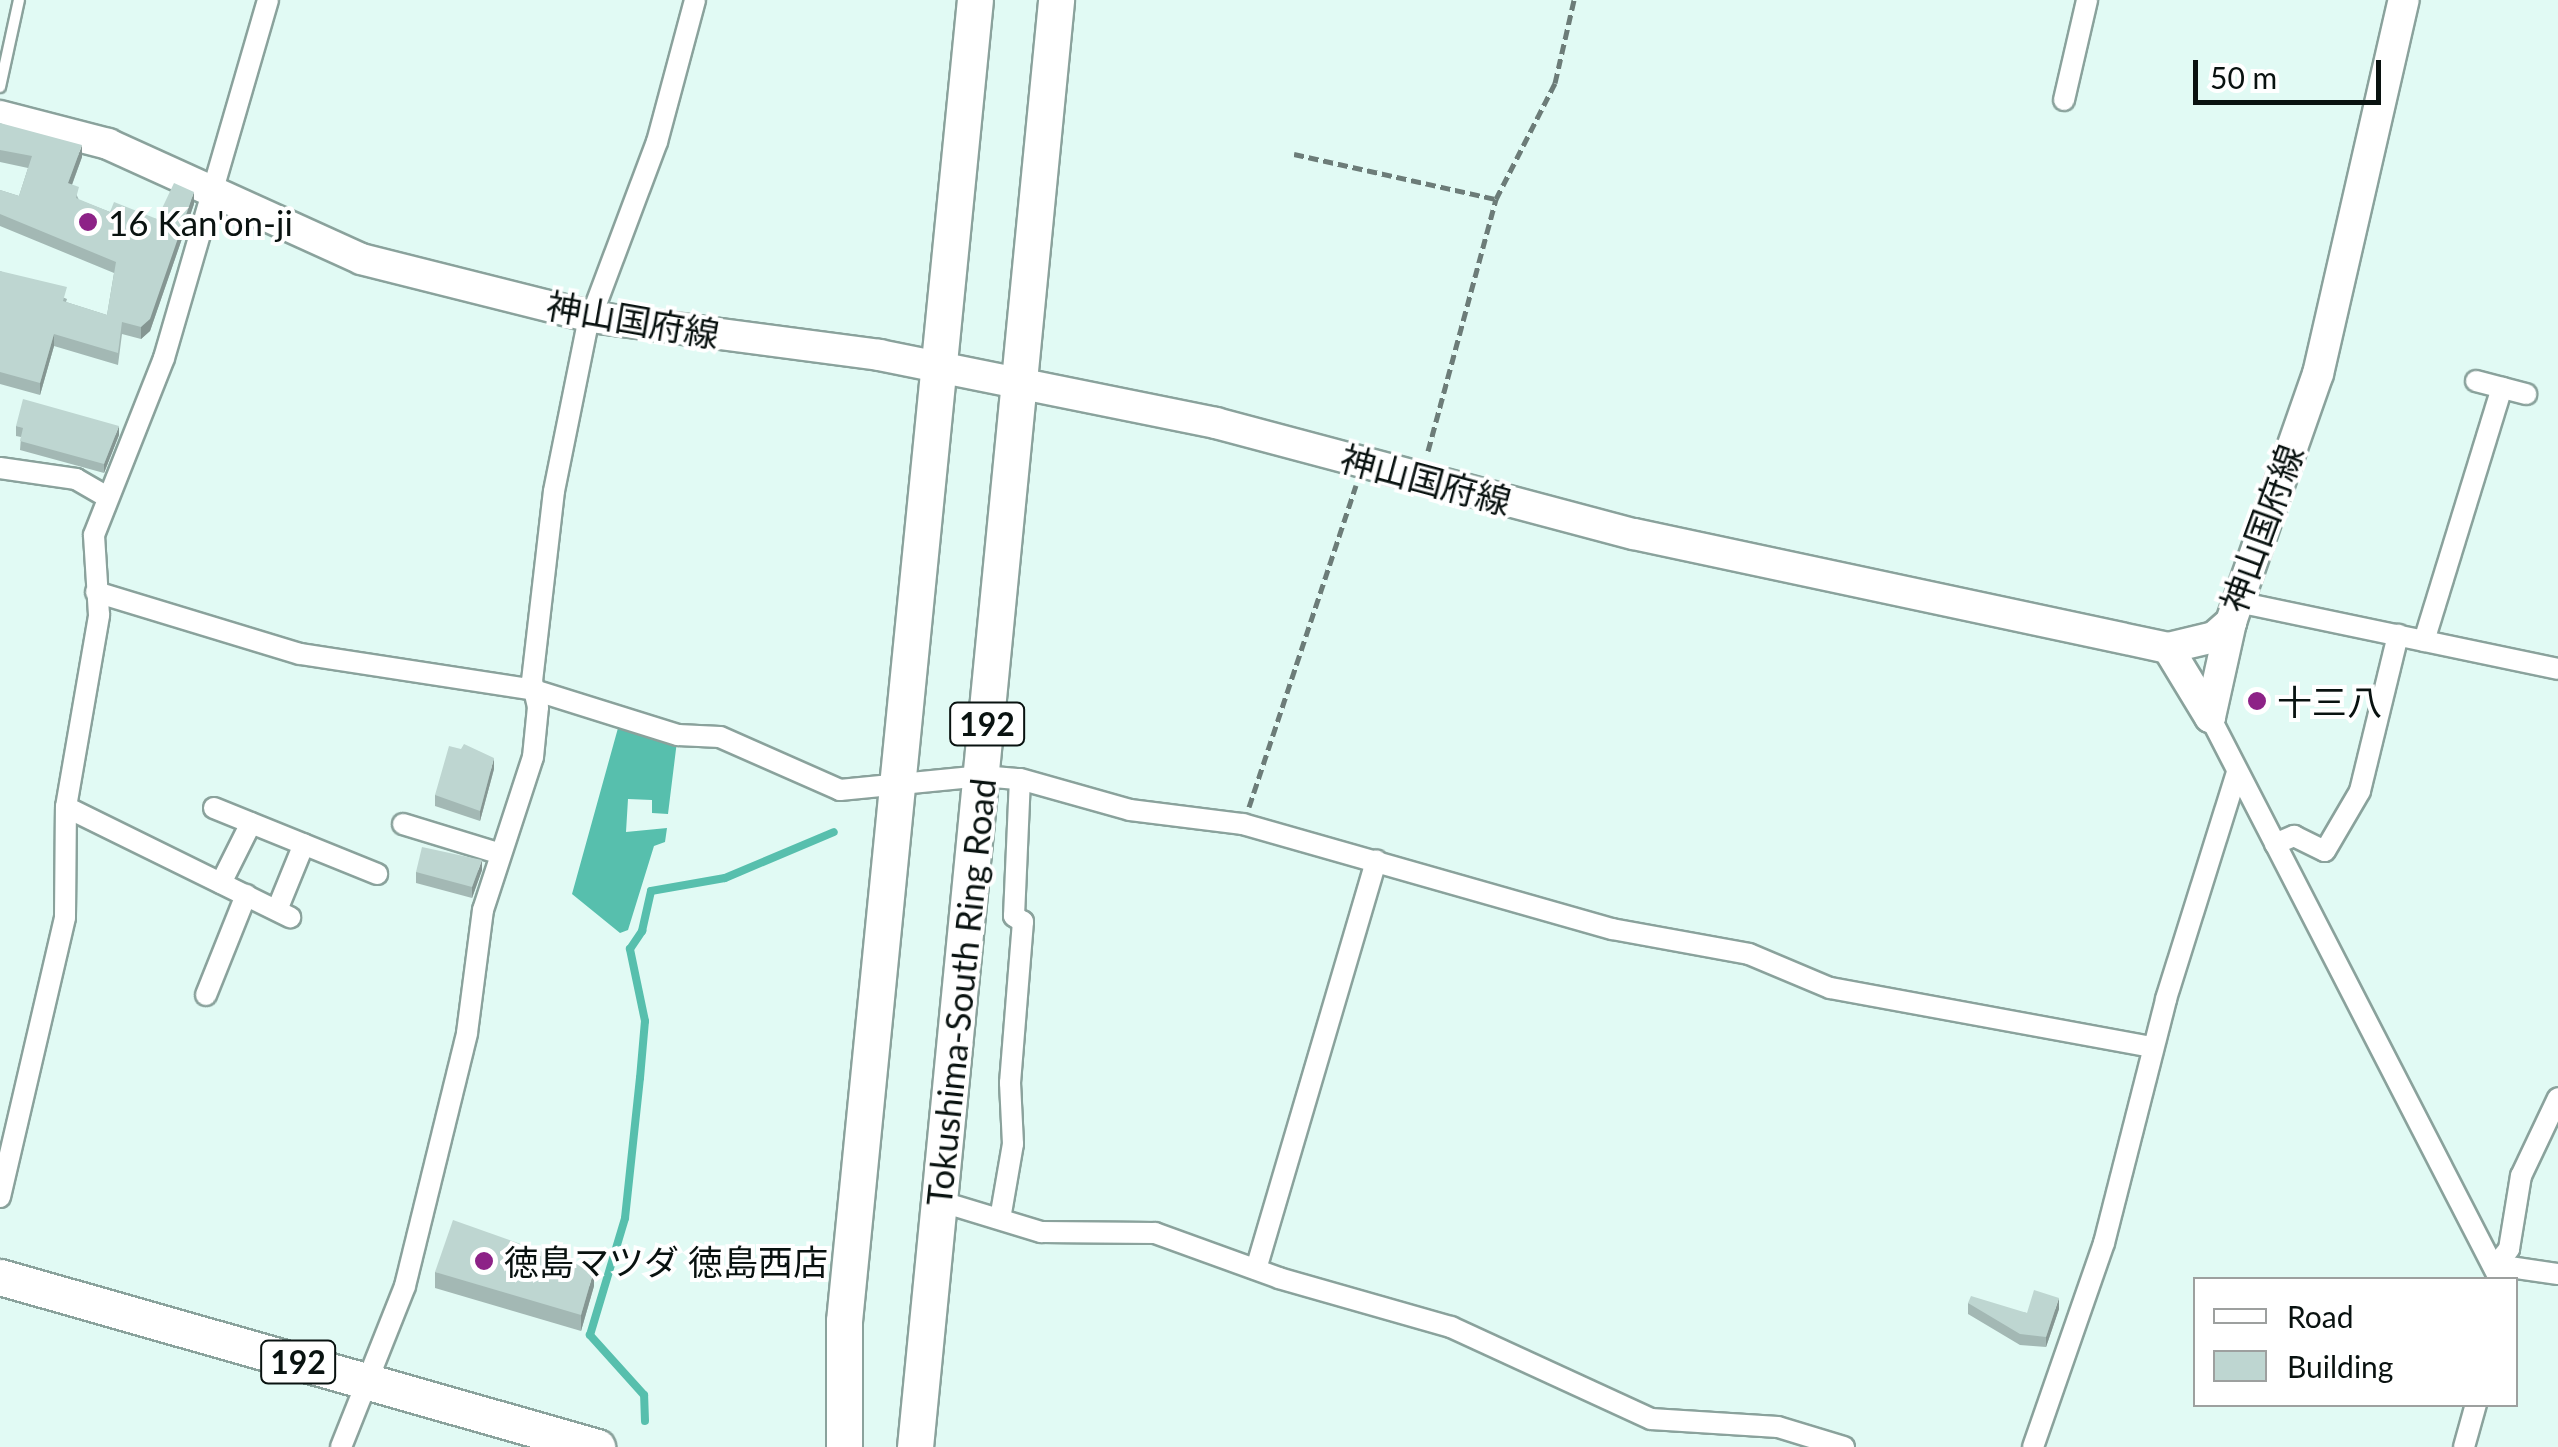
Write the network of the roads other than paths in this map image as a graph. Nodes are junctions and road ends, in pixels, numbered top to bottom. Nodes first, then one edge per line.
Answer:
1 (19, 0) edge
2 (268, 0) edge
3 (694, 0) edge
4 (975, 0) edge
5 (1056, 0) edge
6 (2087, 0) edge
7 (2404, 0) edge
8 (0, 87) edge
9 (2064, 100) dead end
10 (0, 116) edge
11 (208, 190) junction
12 (592, 316) junction
13 (940, 368) junction
14 (2476, 381) dead end
15 (1018, 384) junction
16 (2502, 388) junction
17 (2526, 394) dead end
18 (0, 468) edge
19 (106, 496) junction
20 (96, 592) junction
21 (2234, 612) junction
22 (2398, 636) junction
23 (2424, 641) junction
24 (2168, 648) junction
25 (2558, 669) edge
26 (534, 690) junction
27 (2210, 717) junction
28 (2237, 772) junction
29 (982, 776) junction
30 (1020, 779) junction
31 (895, 789) junction
32 (66, 807) junction
33 (214, 808) dead end
34 (252, 823) junction
35 (403, 824) dead end
36 (304, 844) junction
37 (2275, 844) junction
38 (501, 854) junction
39 (1376, 860) junction
40 (377, 874) dead end
41 (221, 883) junction
42 (246, 896) junction
43 (206, 995) dead end
44 (2153, 1047) junction
45 (2558, 1098) edge
46 (0, 1197) edge
47 (940, 1201) junction
48 (1000, 1219) junction
49 (1256, 1269) junction
50 (2498, 1272) edge
51 (2558, 1274) edge
52 (0, 1277) edge
53 (369, 1383) junction
54 (2475, 1407) edge
55 (341, 1447) edge
56 (597, 1447) edge
57 (844, 1447) edge
58 (915, 1447) edge
59 (1844, 1447) edge
60 (2033, 1447) edge
61 (2464, 1447) edge

1 - 8 lane
2 - 11 street
3 - 12 street
4 - 13 highway, 192
5 - 15 highway, Tokushima-South Ring Road / 192
6 - 9 street
7 - 21 main road, 神山国府線
10 - 11 main road, 神山国府線
11 - 12 main road, 神山国府線
11 - 19 street
12 - 13 main road, 神山国府線
12 - 26 street
13 - 15 main road, 神山国府線
13 - 31 highway, 192
14 - 16 street
15 - 24 main road, 神山国府線
15 - 29 highway, Tokushima-South Ring Road / 192
16 - 17 street
16 - 23 street
18 - 19 street
19 - 20 street
20 - 26 street
20 - 32 street
21 - 22 street
21 - 24 main road, 神山国府線
21 - 27 main road
22 - 23 street
22 - 37 street
23 - 25 street
24 - 27 main road
26 - 31 street
26 - 38 street
27 - 28 street
28 - 37 street
28 - 44 street
29 - 30 street
29 - 31 street
29 - 47 highway, Tokushima-South Ring Road / 192
30 - 39 street
30 - 48 street
31 - 57 highway, 192
32 - 41 street
32 - 46 street
33 - 34 street
34 - 36 street
34 - 41 street
35 - 38 street
36 - 40 street
36 - 42 street
37 - 50 street
38 - 53 street
39 - 44 street
39 - 49 street
41 - 42 street
42 - 43 street
44 - 60 street
45 - 50 street
47 - 48 street
47 - 58 highway, Tokushima-South Ring Road / 192
48 - 49 street
49 - 59 street
50 - 51 street
52 - 53 highway, 192
53 - 55 street
53 - 56 highway, 192
54 - 61 street

